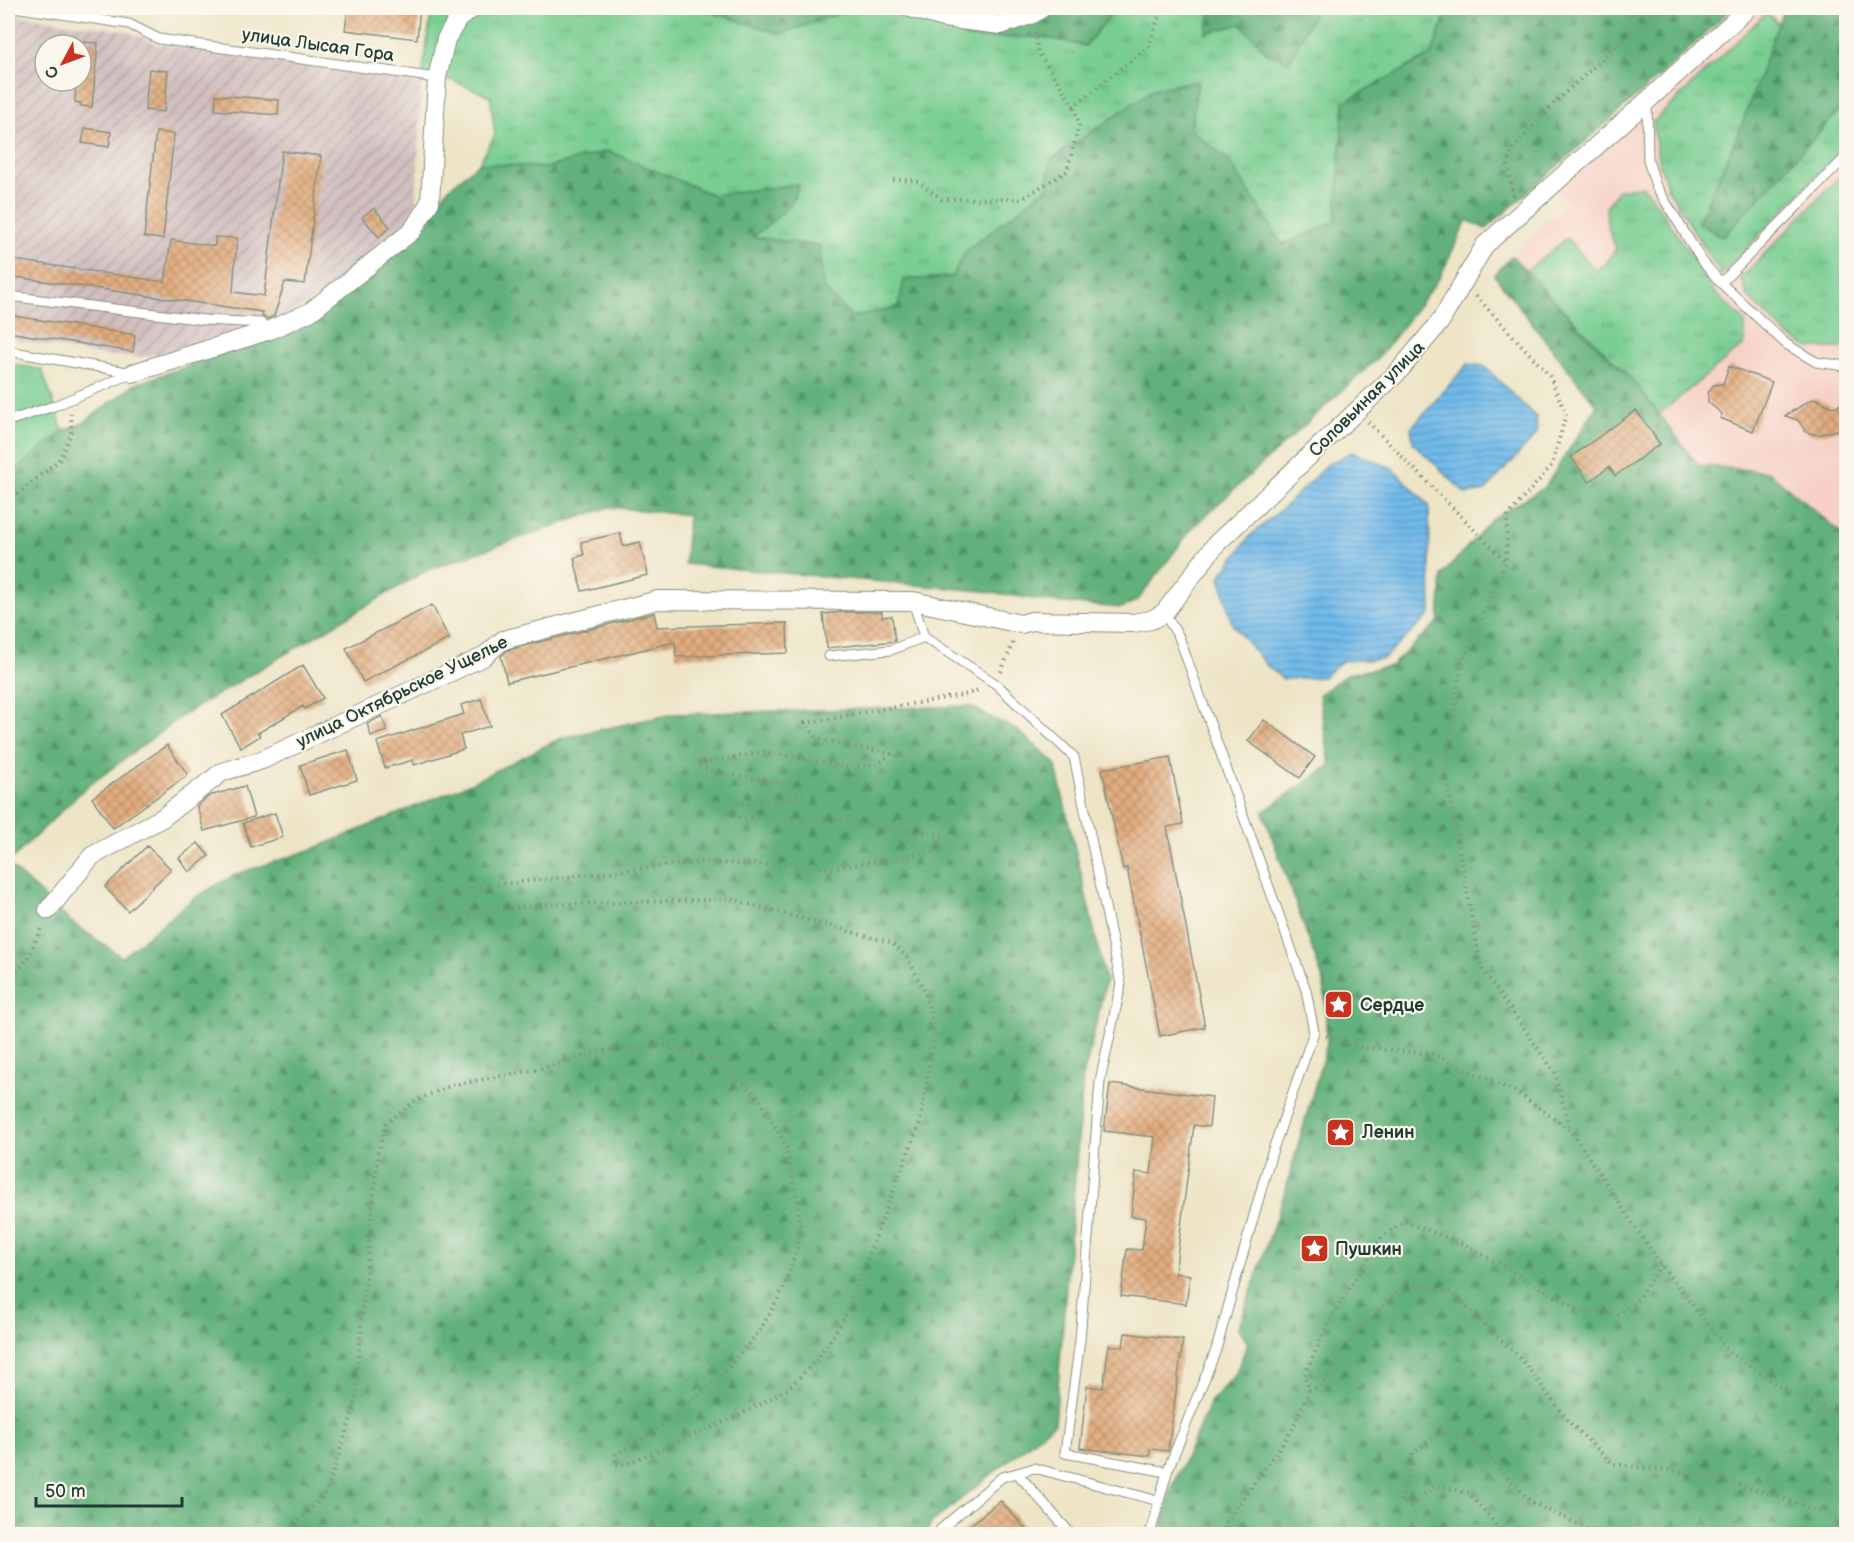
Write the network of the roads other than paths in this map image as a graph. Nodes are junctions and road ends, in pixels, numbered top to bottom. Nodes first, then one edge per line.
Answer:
1 (20, 8) edge
2 (473, 8) edge
3 (910, 8) edge
4 (1748, 8) edge
5 (1038, 11) edge
6 (437, 78) junction
7 (1647, 100) junction
8 (1846, 157) edge
9 (1720, 283) junction
10 (8, 296) edge
11 (270, 330) junction
12 (8, 351) edge
13 (1846, 366) edge
14 (133, 373) junction
15 (8, 413) edge
16 (18, 417) junction
17 (8, 421) edge
18 (913, 601) junction
19 (1164, 613) junction
20 (924, 637) junction
21 (829, 656) dead end
22 (48, 910) road end
23 (1167, 1472) junction
24 (1017, 1473) junction
25 (1159, 1500) junction
26 (940, 1534) edge
27 (1071, 1534) edge
28 (1150, 1534) edge

1 - 6 lane, улица Лысая Гора
2 - 6 street
3 - 5 street
4 - 7 street, Соловьиная улица
6 - 11 street
7 - 9 lane
7 - 19 street, Соловьиная улица
8 - 9 lane
9 - 13 lane
10 - 11 lane
11 - 14 street
12 - 14 lane
14 - 16 lane
15 - 16 lane
16 - 17 lane
18 - 19 street, улица Октябрьское Ущелье
18 - 20 lane
18 - 22 street, улица Октябрьское Ущелье
19 - 23 lane
20 - 21 lane
20 - 23 lane
23 - 25 lane
24 - 25 lane
24 - 26 lane
24 - 27 lane
25 - 28 lane

